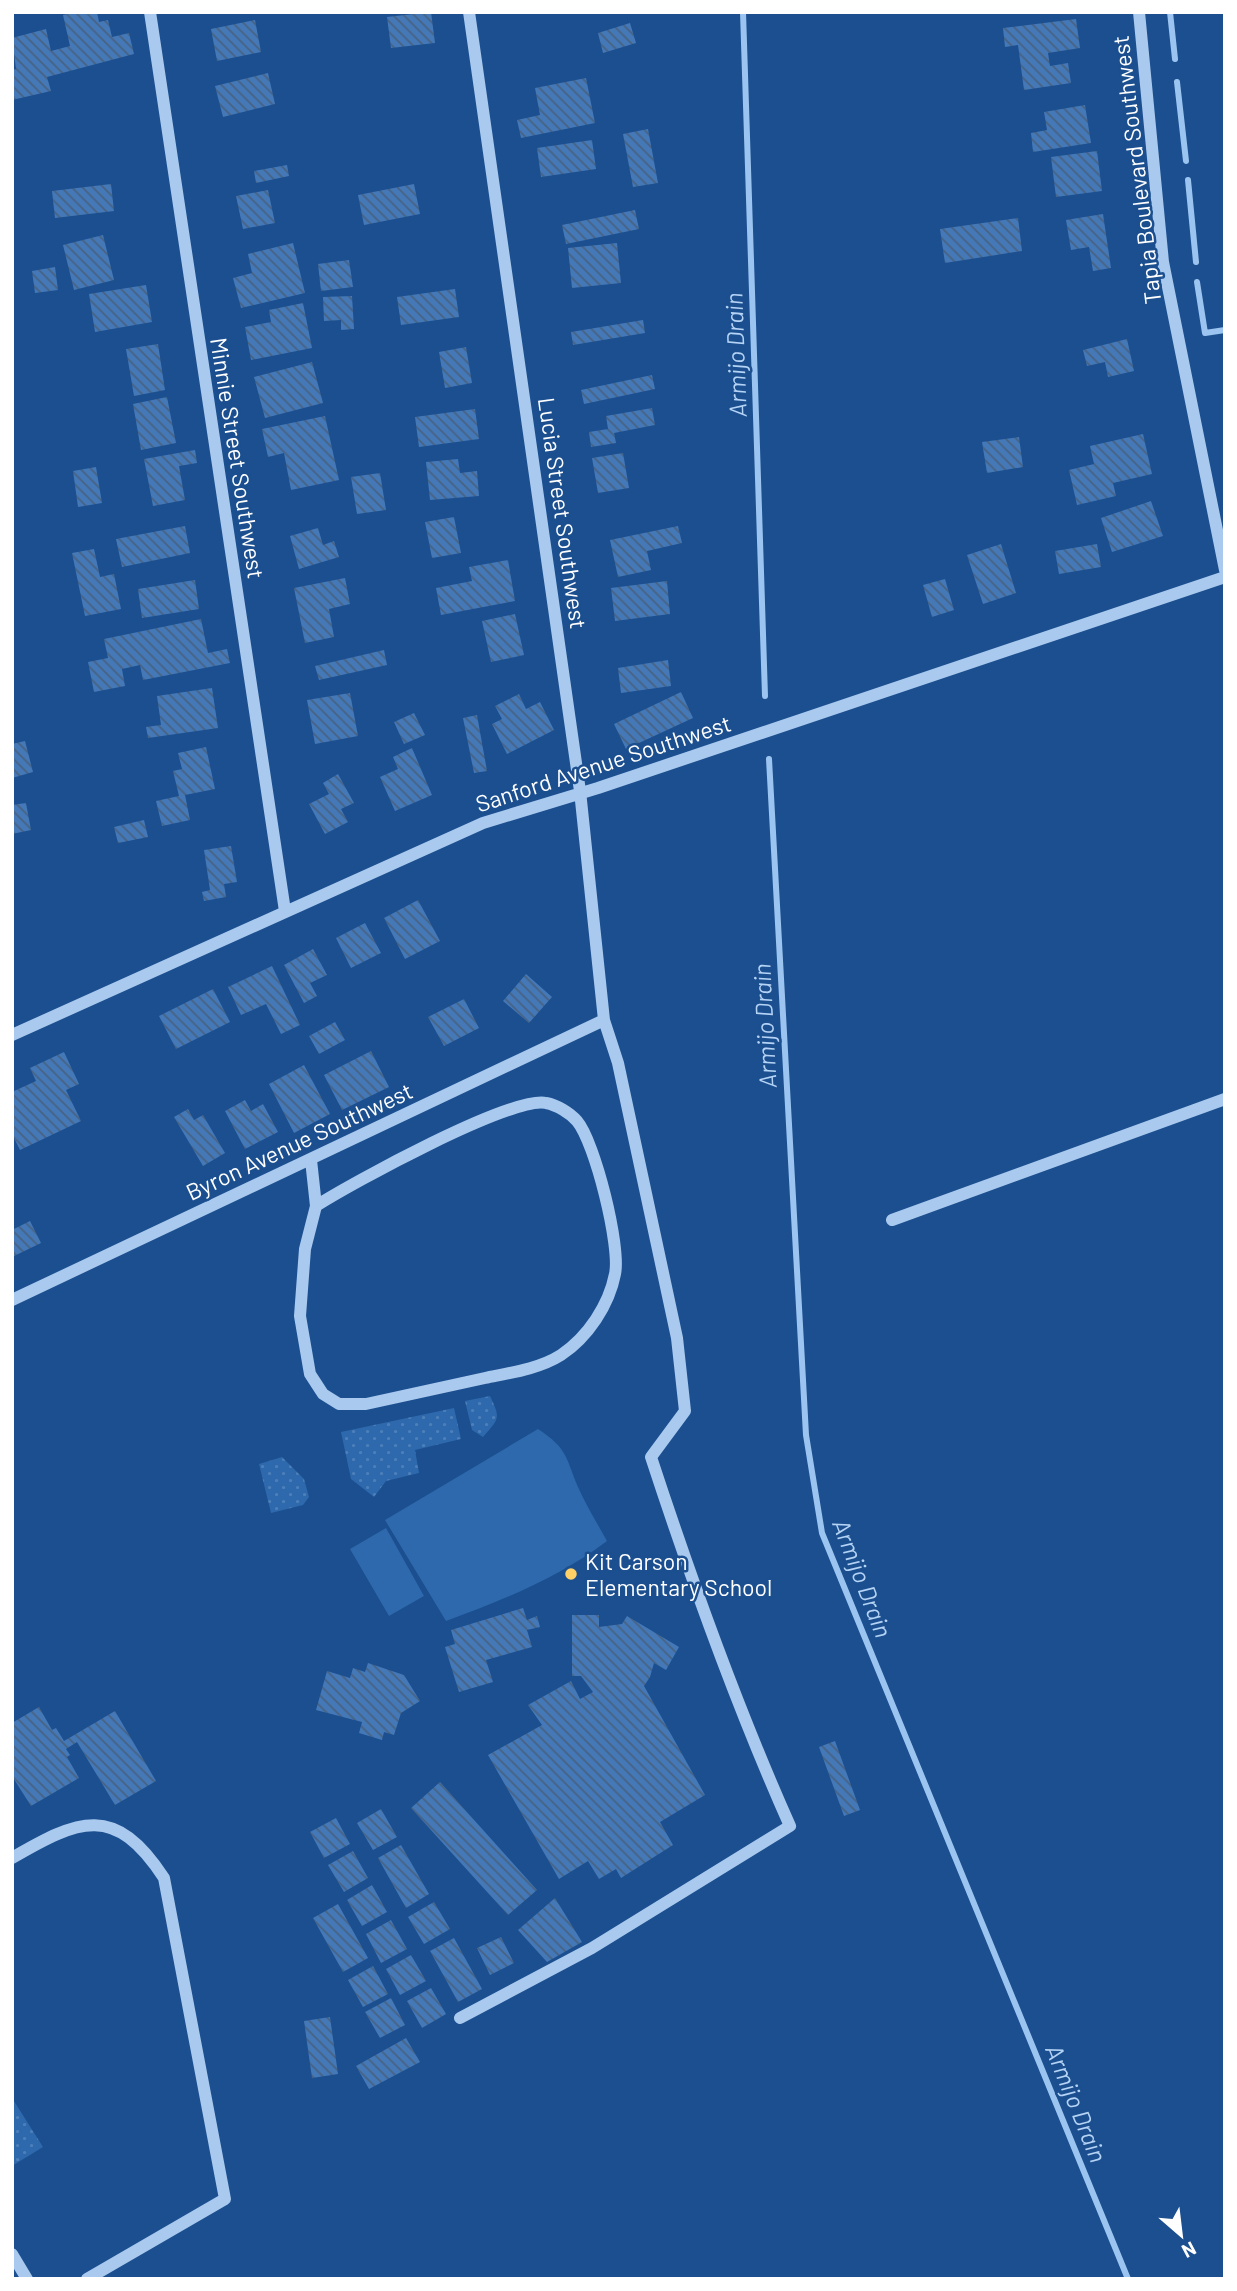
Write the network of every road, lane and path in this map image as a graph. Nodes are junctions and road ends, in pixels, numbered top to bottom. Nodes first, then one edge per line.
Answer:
1 (150, 12) edge
2 (469, 12) edge
3 (1139, 12) edge
4 (1225, 570) edge
5 (1225, 577) edge
6 (580, 791) junction
7 (285, 911) junction
8 (604, 1020) junction
9 (12, 1035) edge
10 (1225, 1099) edge
11 (311, 1160) junction
12 (316, 1206) junction
13 (892, 1220) dead end
14 (12, 1300) edge
15 (12, 1858) edge
16 (460, 2018) dead end
17 (12, 2254) edge
18 (27, 2279) edge
19 (87, 2279) edge

1 - 7 street, Minnie Street Southwest
2 - 6 street, Lucia Street Southwest
3 - 4 street, Tapia Boulevard Southwest
5 - 6 street, Sanford Avenue Southwest
6 - 7 street, Sanford Avenue Southwest
6 - 8 street, Lucia Street Southwest
7 - 9 street, Sanford Avenue Southwest
8 - 11 street, Byron Avenue Southwest
8 - 16 street, Lucia Street Southwest
10 - 13 street
11 - 12 street
11 - 14 street, Byron Avenue Southwest
12 - 12 street
15 - 19 street
17 - 18 street

